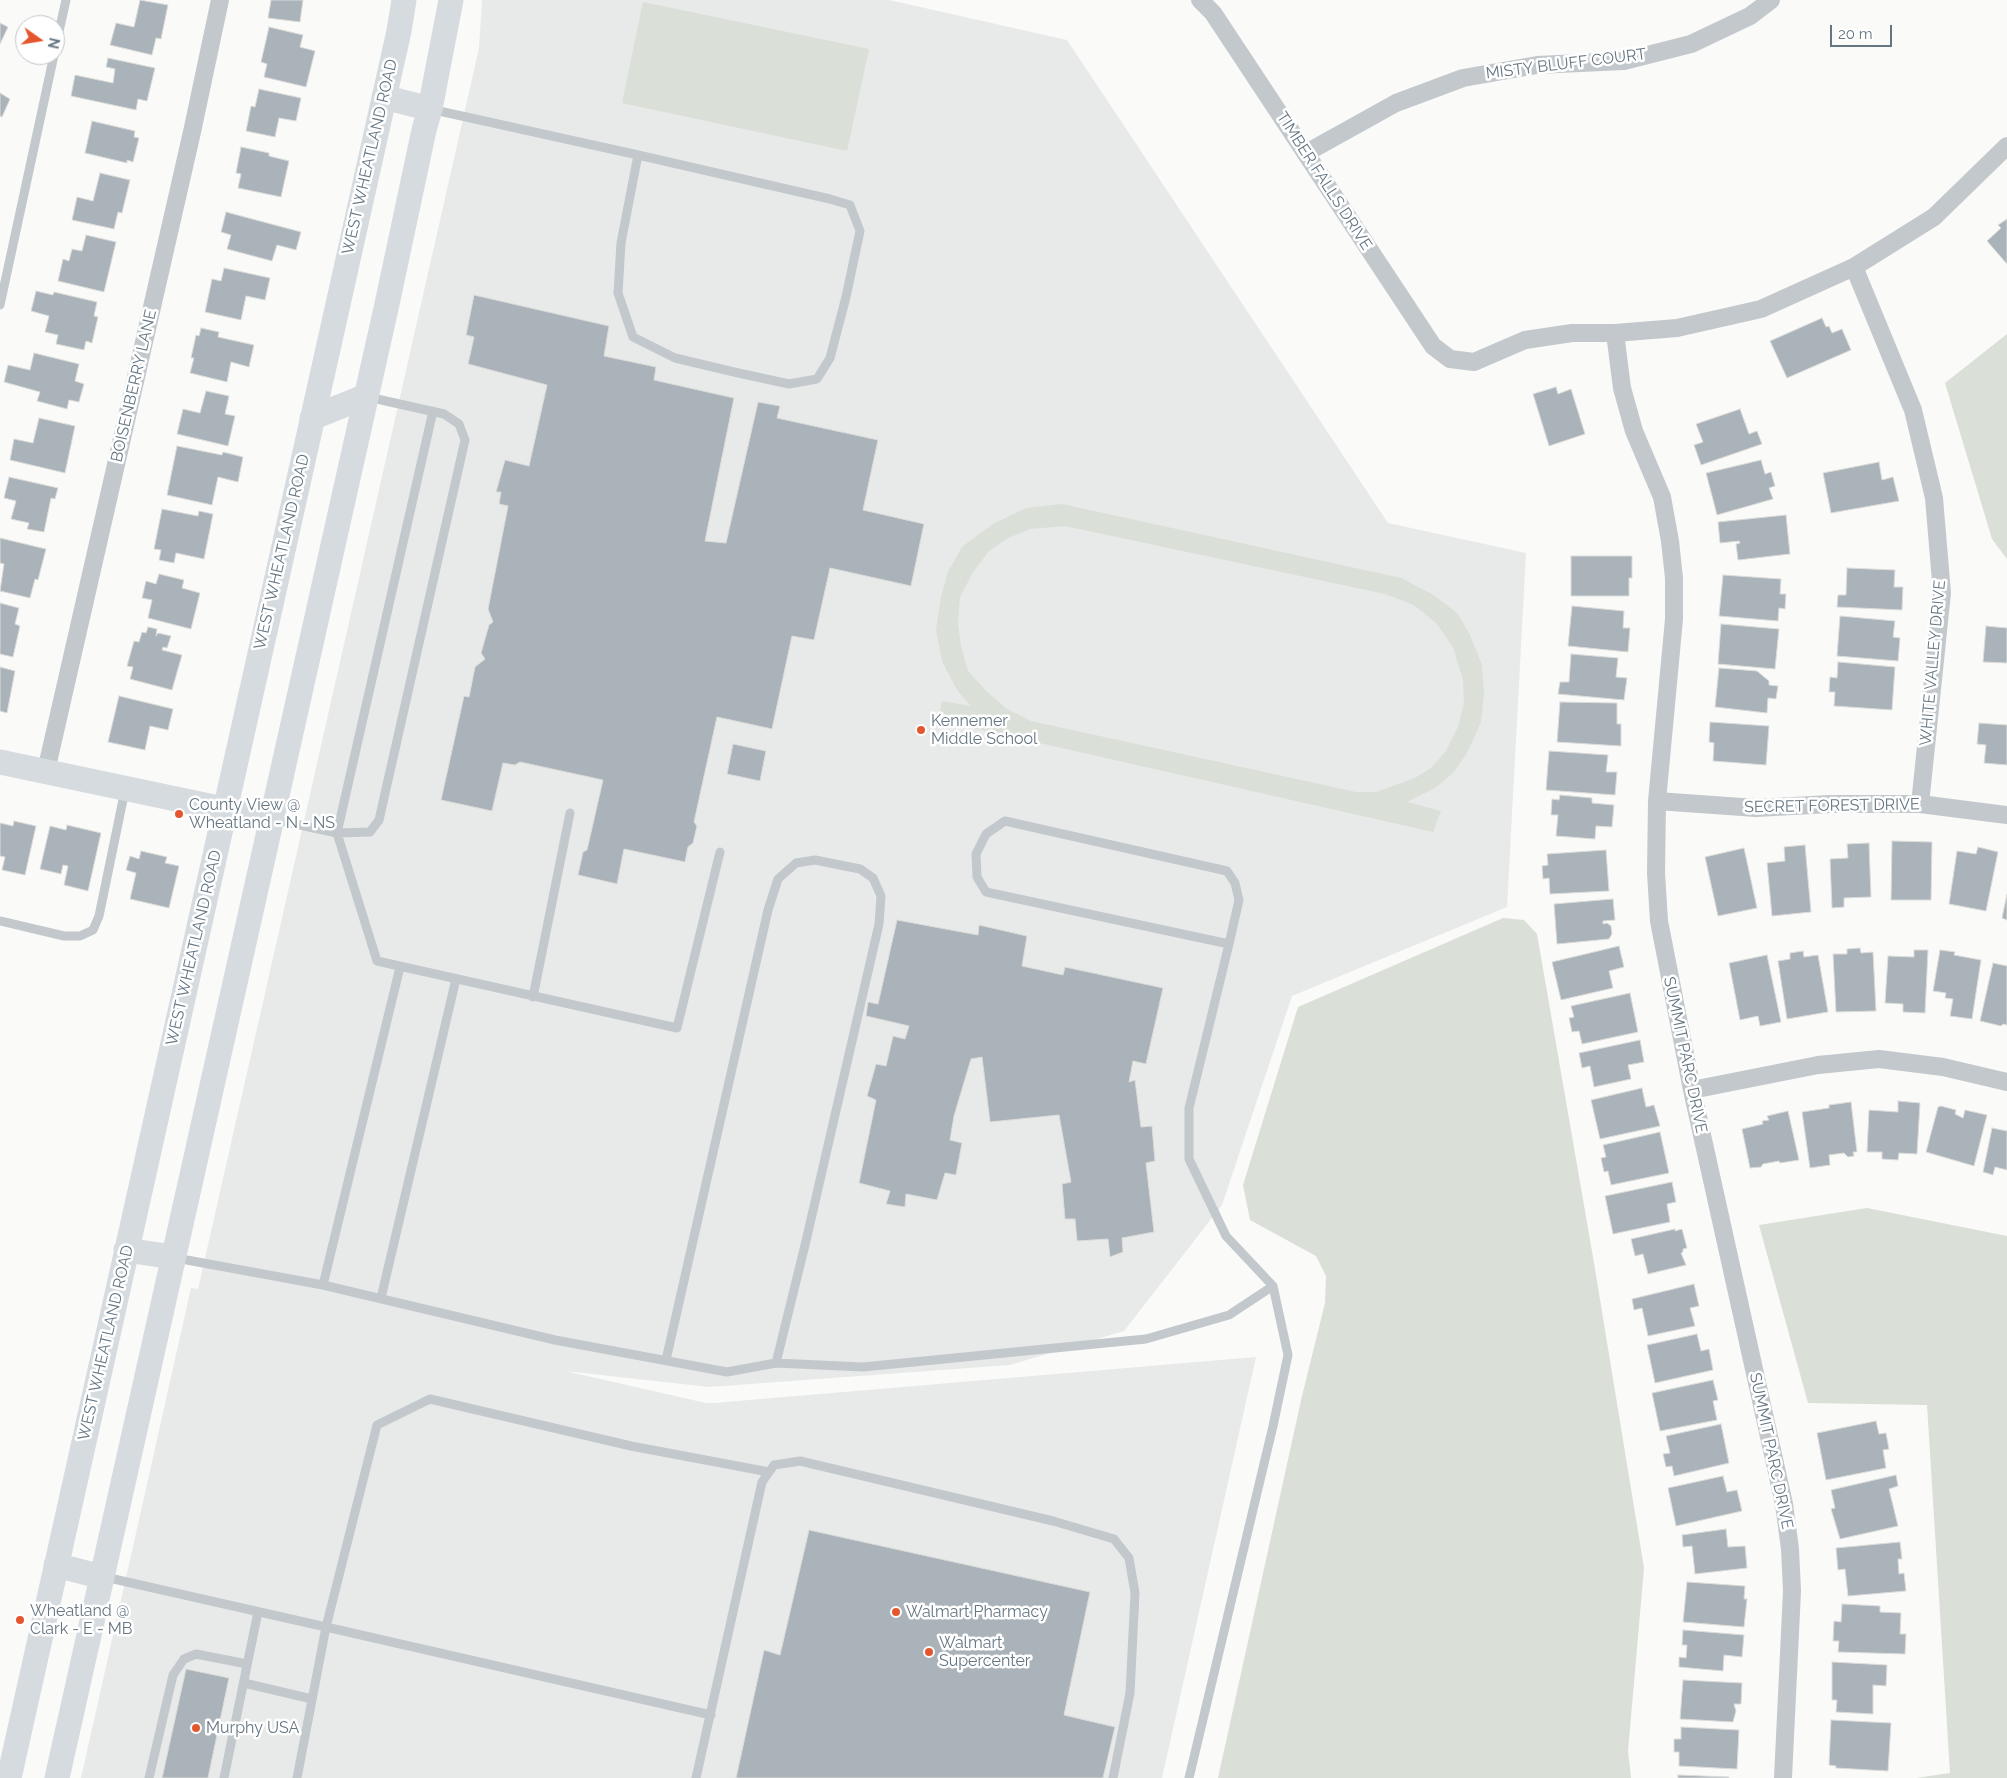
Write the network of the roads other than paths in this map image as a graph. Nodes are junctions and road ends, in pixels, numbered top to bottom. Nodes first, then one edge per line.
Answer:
1 (66, 0) edge
2 (220, 0) edge
3 (404, 0) edge
4 (451, 0) edge
5 (1200, 0) edge
6 (1771, 0) edge
7 (63, 15) edge
8 (52, 65) edge
9 (384, 97) junction
10 (430, 109) junction
11 (2007, 146) edge
12 (1306, 153) junction
13 (638, 154) junction
14 (1854, 267) junction
15 (1, 299) edge
16 (1615, 333) junction
17 (366, 396) junction
18 (432, 412) junction
19 (312, 418) junction
20 (0, 762) edge
21 (46, 771) junction
22 (126, 788) junction
23 (1657, 801) junction
24 (1920, 804) junction
25 (224, 808) junction
26 (570, 813) dead end
27 (2007, 815) edge
28 (271, 819) junction
29 (337, 833) junction
30 (720, 852) dead end
31 (0, 920) edge
32 (1228, 944) junction
33 (400, 967) junction
34 (456, 979) junction
35 (533, 997) junction
36 (2007, 1082) edge
37 (1692, 1090) junction
38 (126, 1250) junction
39 (173, 1257) junction
40 (324, 1284) junction
41 (1272, 1286) junction
42 (381, 1298) junction
43 (666, 1360) junction
44 (776, 1362) junction
45 (769, 1472) junction
46 (56, 1565) junction
47 (102, 1576) junction
48 (258, 1612) junction
49 (326, 1627) junction
50 (247, 1664) junction
51 (244, 1683) junction
52 (312, 1699) junction
53 (711, 1715) junction
54 (9, 1778) edge
55 (57, 1778) edge
56 (149, 1778) edge
57 (224, 1778) edge
58 (297, 1778) edge
59 (696, 1778) edge
60 (1113, 1778) edge
61 (1189, 1778) edge
62 (1783, 1778) edge

1 - 7 lane
2 - 21 street, BOISENBERRY LANE
3 - 9 main road, WEST WHEATLAND ROAD
4 - 10 main road
5 - 12 street, TIMBER FALLS DRIVE
6 - 12 street, MISTY BLUFF COURT
8 - 15 lane
9 - 10 main road
9 - 19 main road, WEST WHEATLAND ROAD
10 - 13 lane
10 - 17 main road
11 - 14 street
12 - 16 street, TIMBER FALLS DRIVE
13 - 13 lane
14 - 16 street
14 - 24 street, WHITE VALLEY DRIVE
16 - 23 street, SUMMIT PARC DRIVE
17 - 18 lane
17 - 19 main road
17 - 28 main road
18 - 29 lane
18 - 29 lane
19 - 25 main road, WEST WHEATLAND ROAD
20 - 21 main road
21 - 22 main road
22 - 25 main road
22 - 31 lane
23 - 24 street, SECRET FOREST DRIVE
23 - 37 street, SUMMIT PARC DRIVE
24 - 27 street, SECRET FOREST DRIVE
25 - 28 main road
25 - 38 main road, WEST WHEATLAND ROAD
26 - 35 lane
28 - 29 lane
28 - 39 main road
29 - 33 lane
30 - 35 lane
32 - 32 lane
32 - 41 lane
33 - 34 lane
33 - 40 lane
34 - 35 lane
34 - 42 lane
36 - 37 street
37 - 62 street, SUMMIT PARC DRIVE
38 - 39 main road
38 - 46 main road, WEST WHEATLAND ROAD
39 - 40 lane
39 - 47 main road
40 - 42 lane
41 - 44 lane
41 - 61 lane
42 - 43 lane
43 - 44 lane
43 - 44 lane
45 - 49 lane
45 - 53 lane
45 - 60 lane
46 - 47 main road
46 - 54 main road, WEST WHEATLAND ROAD
47 - 48 lane
47 - 55 main road
48 - 49 lane
48 - 50 lane
49 - 52 lane
49 - 53 lane
50 - 51 lane
50 - 56 lane
51 - 52 lane
51 - 57 lane
52 - 58 lane
53 - 59 lane

